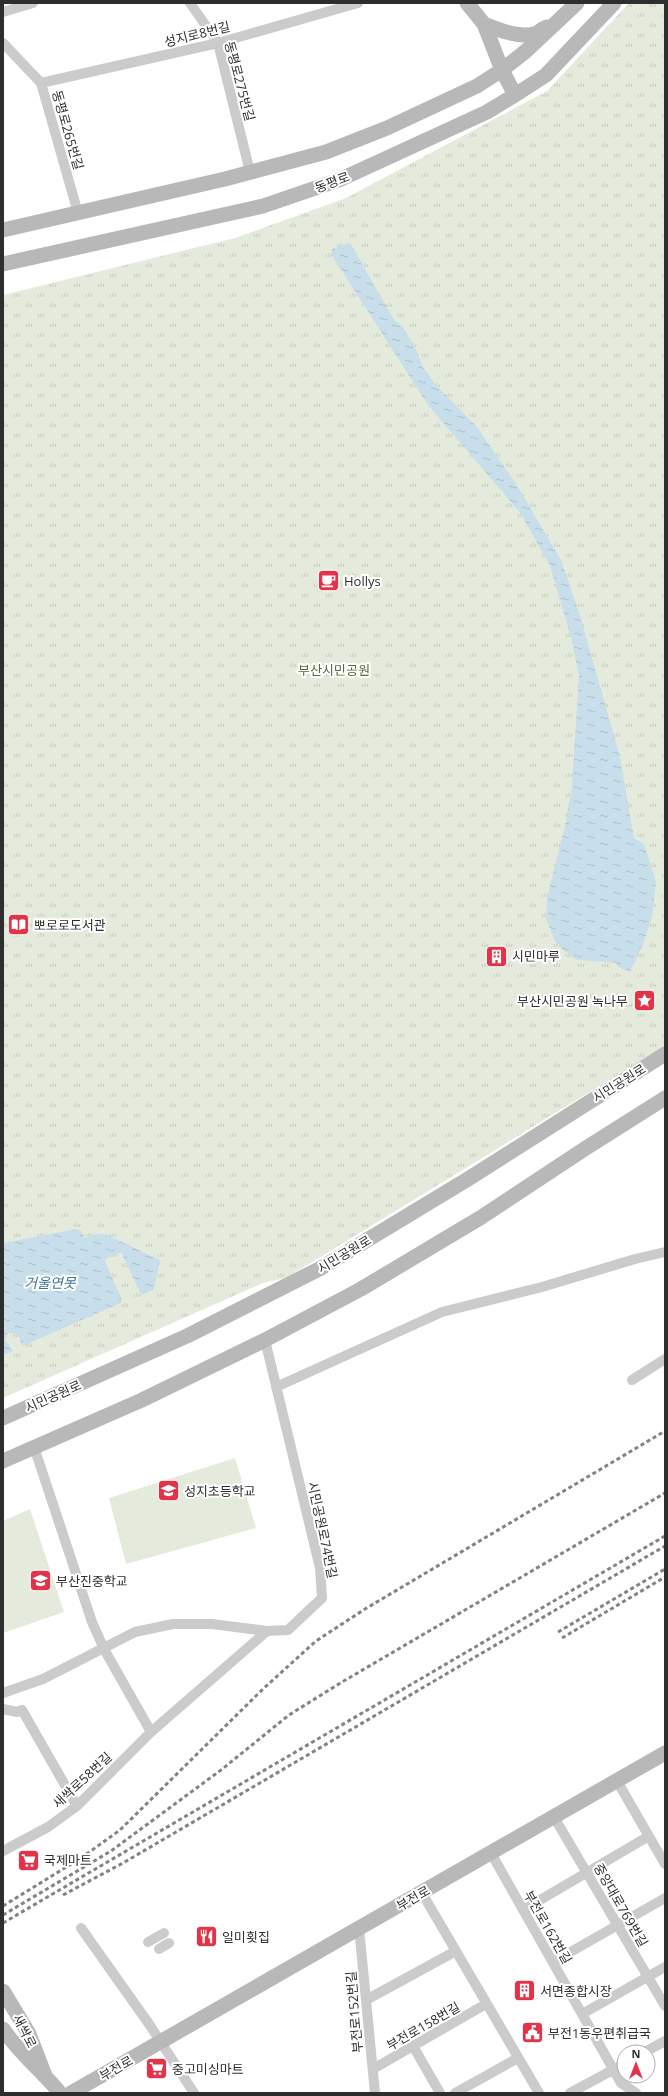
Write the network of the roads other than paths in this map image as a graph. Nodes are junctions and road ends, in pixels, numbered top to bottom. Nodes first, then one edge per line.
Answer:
1 (32, 3) edge
2 (190, 3) edge
3 (358, 3) edge
4 (467, 3) edge
5 (577, 3) edge
6 (614, 3) edge
7 (3, 12) edge
8 (484, 24) junction
9 (556, 24) junction
10 (3, 43) edge
11 (218, 43) junction
12 (502, 70) junction
13 (41, 83) junction
14 (515, 95) junction
15 (250, 172) junction
16 (78, 214) junction
17 (3, 230) edge
18 (3, 264) edge
19 (665, 1055) edge
20 (665, 1098) edge
21 (665, 1111) edge
22 (628, 1122) junction
23 (665, 1252) edge
24 (265, 1340) junction
25 (665, 1359) edge
26 (632, 1380) dead end
27 (276, 1387) junction
28 (3, 1418) edge
29 (34, 1447) junction
30 (3, 1460) edge
31 (268, 1631) junction
32 (104, 1649) junction
33 (3, 1693) edge
34 (3, 1709) edge
35 (151, 1732) junction
36 (665, 1753) edge
37 (617, 1781) junction
38 (76, 1806) junction
39 (554, 1817) junction
40 (649, 1836) junction
41 (3, 1851) edge
42 (491, 1853) junction
43 (665, 1864) edge
44 (587, 1872) junction
45 (422, 1893) junction
46 (665, 1898) edge
47 (523, 1910) junction
48 (618, 1925) junction
49 (81, 1928) dead end
50 (360, 1928) junction
51 (164, 1933) dead end
52 (148, 1942) dead end
53 (169, 1943) dead end
54 (159, 1949) dead end
55 (456, 1951) junction
56 (553, 1962) junction
57 (665, 1967) edge
58 (648, 1977) junction
59 (3, 1991) edge
60 (366, 2000) junction
61 (486, 2004) junction
62 (665, 2006) edge
63 (582, 2014) junction
64 (3, 2029) edge
65 (665, 2041) edge
66 (160, 2042) junction
67 (413, 2046) junction
68 (656, 2046) edge
69 (518, 2058) junction
70 (373, 2069) junction
71 (614, 2070) junction
72 (44, 2073) junction
73 (60, 2093) edge
74 (72, 2093) edge
75 (194, 2093) edge
76 (375, 2093) edge
77 (440, 2093) edge
78 (455, 2093) edge
79 (539, 2093) edge
80 (570, 2093) edge
81 (636, 2093) edge

1 - 7 street
2 - 11 street, 동평로275번길
3 - 11 street, 성지로8번길
4 - 8 main road
5 - 9 main road
6 - 14 main road, 동평로
8 - 9 main road
8 - 12 main road
9 - 12 main road
10 - 13 street, 동평로265번길
11 - 13 street, 성지로8번길
11 - 15 street, 동평로275번길
12 - 14 main road
12 - 15 main road
13 - 16 street, 동평로265번길
14 - 18 main road, 동평로
15 - 16 main road
16 - 17 main road
19 - 28 main road, 시민공원로
20 - 22 main road
21 - 22 main road
22 - 24 main road
23 - 27 street
24 - 27 street, 시민공원로74번길
24 - 29 main road
25 - 26 street
27 - 31 street, 시민공원로74번길
29 - 30 main road
29 - 32 street
31 - 32 street, 시민공원로74번길
31 - 35 street, 새싹로58번길
32 - 33 street, 시민공원로74번길
32 - 35 street
34 - 38 street
35 - 38 street, 새싹로58번길
36 - 37 main road, 부전로
37 - 39 main road, 부전로
37 - 40 street
38 - 41 street, 새싹로58번길
39 - 42 main road, 부전로
39 - 44 street, 중앙대로769번길
40 - 43 street
40 - 44 street
42 - 45 main road, 부전로
42 - 47 street, 부전로162번길
44 - 47 street
44 - 48 street, 중앙대로769번길
45 - 50 main road, 부전로
45 - 55 street
46 - 48 street
47 - 56 street, 부전로162번길
48 - 56 street
48 - 58 street, 중앙대로769번길
49 - 66 street
50 - 60 street, 부전로152번길
50 - 66 main road, 부전로
51 - 52 street
53 - 54 street
55 - 60 street
55 - 61 street
56 - 63 street, 부전로162번길
57 - 58 street
58 - 62 street, 중앙대로769번길
58 - 63 street
59 - 72 main road, 새싹로
60 - 70 street, 부전로152번길
61 - 67 street, 부전로158번길
61 - 69 street
63 - 71 street, 부전로162번길
64 - 72 main road, 새싹로
65 - 68 street
66 - 74 main road, 부전로
66 - 75 street
67 - 70 street, 부전로158번길
67 - 77 street
69 - 78 street
69 - 79 street
70 - 76 street, 부전로152번길
71 - 80 street
71 - 81 street, 부전로162번길
72 - 73 main road, 새싹로

